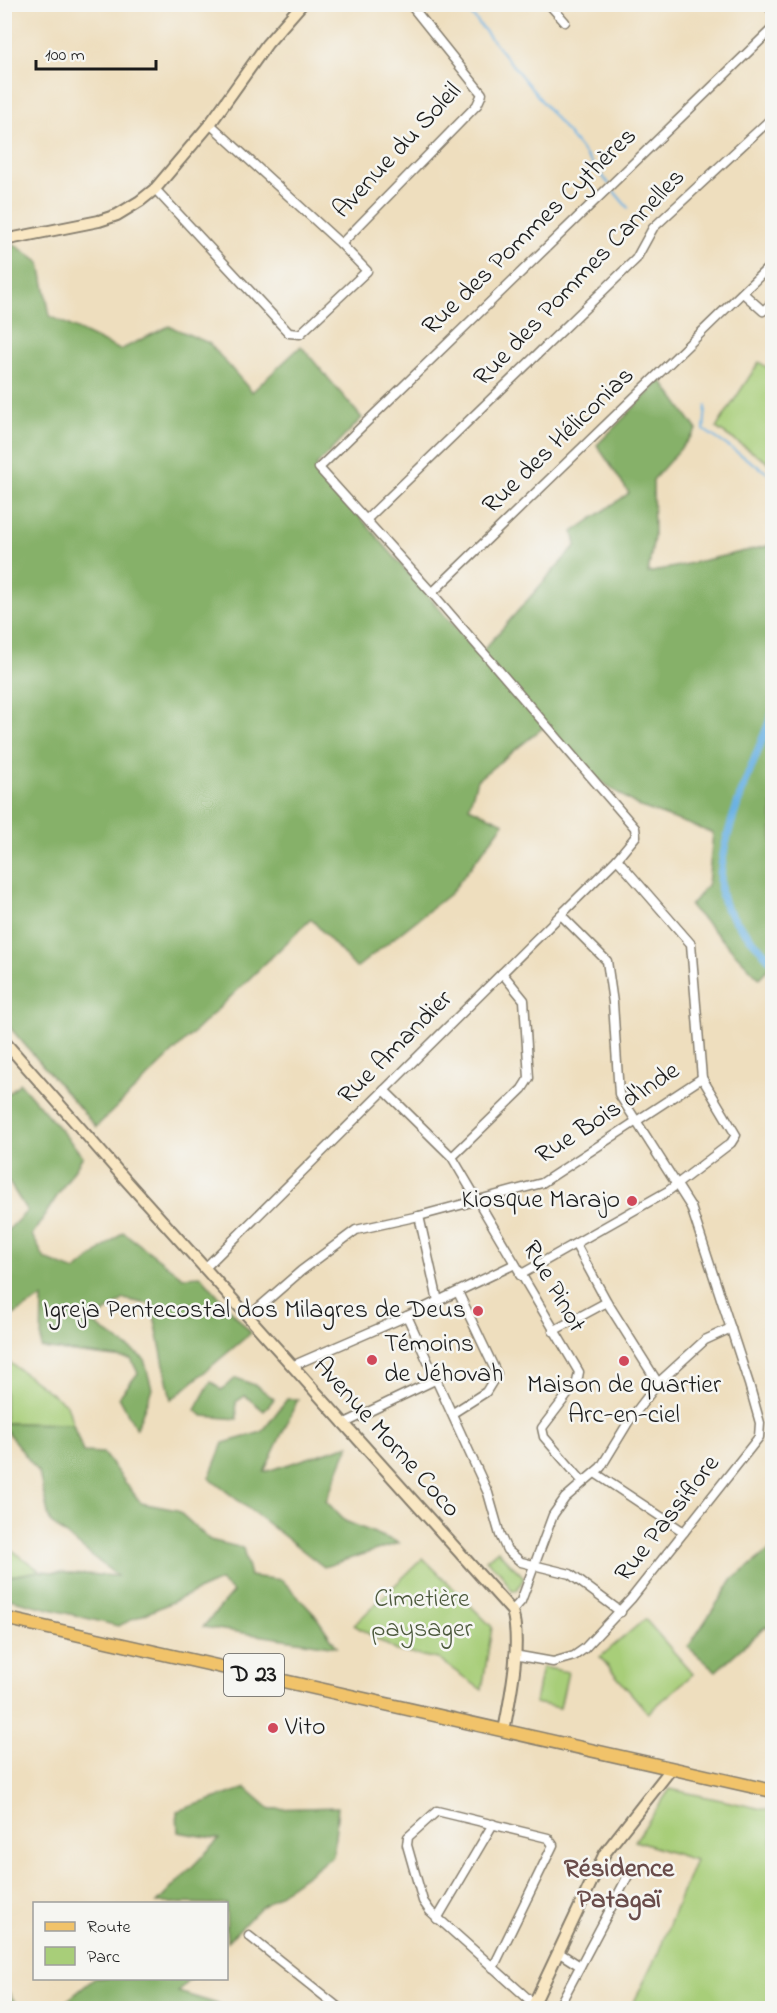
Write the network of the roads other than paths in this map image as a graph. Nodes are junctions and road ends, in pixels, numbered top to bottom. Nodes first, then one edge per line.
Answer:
1 (302, 4) edge
2 (410, 4) edge
3 (549, 4) edge
4 (767, 4) edge
5 (772, 11) edge
6 (565, 22) dead end
7 (772, 29) edge
8 (772, 118) edge
9 (210, 124) junction
10 (155, 189) junction
11 (4, 240) edge
12 (341, 244) junction
13 (772, 264) edge
14 (742, 293) junction
15 (772, 303) edge
16 (319, 468) joint
17 (367, 519) junction
18 (432, 593) junction
19 (618, 859) junction
20 (561, 915) junction
21 (502, 973) junction
22 (4, 1041) edge
23 (702, 1078) junction
24 (384, 1090) junction
25 (635, 1123) junction
26 (452, 1157) junction
27 (675, 1185) junction
28 (479, 1200) junction
29 (419, 1216) junction
30 (576, 1245) junction
31 (515, 1264) junction
32 (205, 1268) junction
33 (520, 1275) junction
34 (458, 1292) junction
35 (438, 1301) junction
36 (607, 1302) junction
37 (407, 1316) junction
38 (248, 1317) junction
39 (730, 1328) junction
40 (554, 1331) junction
41 (292, 1366) junction
42 (437, 1379) junction
43 (658, 1383) junction
44 (453, 1413) junction
45 (343, 1424) junction
46 (595, 1473) junction
47 (584, 1482) junction
48 (684, 1532) junction
49 (533, 1566) junction
50 (512, 1611) junction
51 (621, 1612) junction
52 (4, 1618) edge
53 (514, 1655) junction
54 (504, 1731) junction
55 (671, 1769) junction
56 (772, 1791) edge
57 (493, 1824) junction
58 (630, 1872) dead end
59 (437, 1919) junction
60 (249, 1936) dead end
61 (558, 1952) junction
62 (580, 1966) junction
63 (493, 1968) junction
64 (533, 2006) edge
65 (339, 2008) edge
66 (558, 2008) edge

1 - 9 street
2 - 12 street, Avenue du Soleil
3 - 6 street
4 - 5 street
7 - 16 street, Rue des Pommes Cythères
8 - 17 street, Rue des Pommes Cannelles
9 - 10 street
9 - 12 street, Avenue du Soleil
10 - 11 street
10 - 12 street
13 - 14 street, Rue des Héliconias
14 - 15 street
14 - 18 street, Rue des Héliconias
16 - 17 street, Rue Amandier
17 - 18 street, Rue Amandier
18 - 19 street, Rue Amandier
19 - 20 street, Rue Amandier
19 - 23 street
20 - 21 street, Rue Amandier
20 - 25 street, Rue Passiflore
21 - 24 street, Rue Amandier
21 - 26 street
22 - 32 street, Avenue Morne Coco
23 - 25 street, Rue Bois d'Inde
23 - 27 street
24 - 26 street, Rue Pinot
24 - 32 street, Rue Amandier
25 - 27 street, Rue Passiflore
25 - 28 street, Rue Bois d'Inde
26 - 28 street, Rue Pinot
27 - 30 street
27 - 39 street, Rue Passiflore
28 - 29 street, Rue Bois d'Inde
28 - 31 street, Rue Pinot
29 - 35 street
29 - 38 street, Rue Bois d'Inde
30 - 33 street
30 - 36 street
31 - 33 street, Rue Pinot
31 - 34 street
32 - 38 street, Avenue Morne Coco
33 - 40 street, Rue Pinot
34 - 35 street
34 - 44 street
35 - 37 street
36 - 40 street
36 - 43 street
37 - 41 street
37 - 42 street
38 - 41 street, Avenue Morne Coco
39 - 43 street
39 - 48 street, Rue Passiflore
40 - 47 street, Rue Pinot
41 - 45 street, Avenue Morne Coco
42 - 44 street
42 - 45 street
43 - 46 street
44 - 49 street
45 - 50 street, Avenue Morne Coco
46 - 47 street
46 - 48 street
47 - 49 street
48 - 51 street, Rue Passiflore
49 - 50 street
49 - 51 street
50 - 53 street
51 - 53 street, Rue Passiflore
52 - 54 main road, D 23
53 - 54 street
54 - 55 main road, D 23
55 - 56 main road, D 23
55 - 61 street
57 - 59 street
57 - 59 street
57 - 63 street
58 - 62 street
59 - 63 street
60 - 65 street
61 - 62 street
61 - 64 street
62 - 66 street
63 - 64 street

